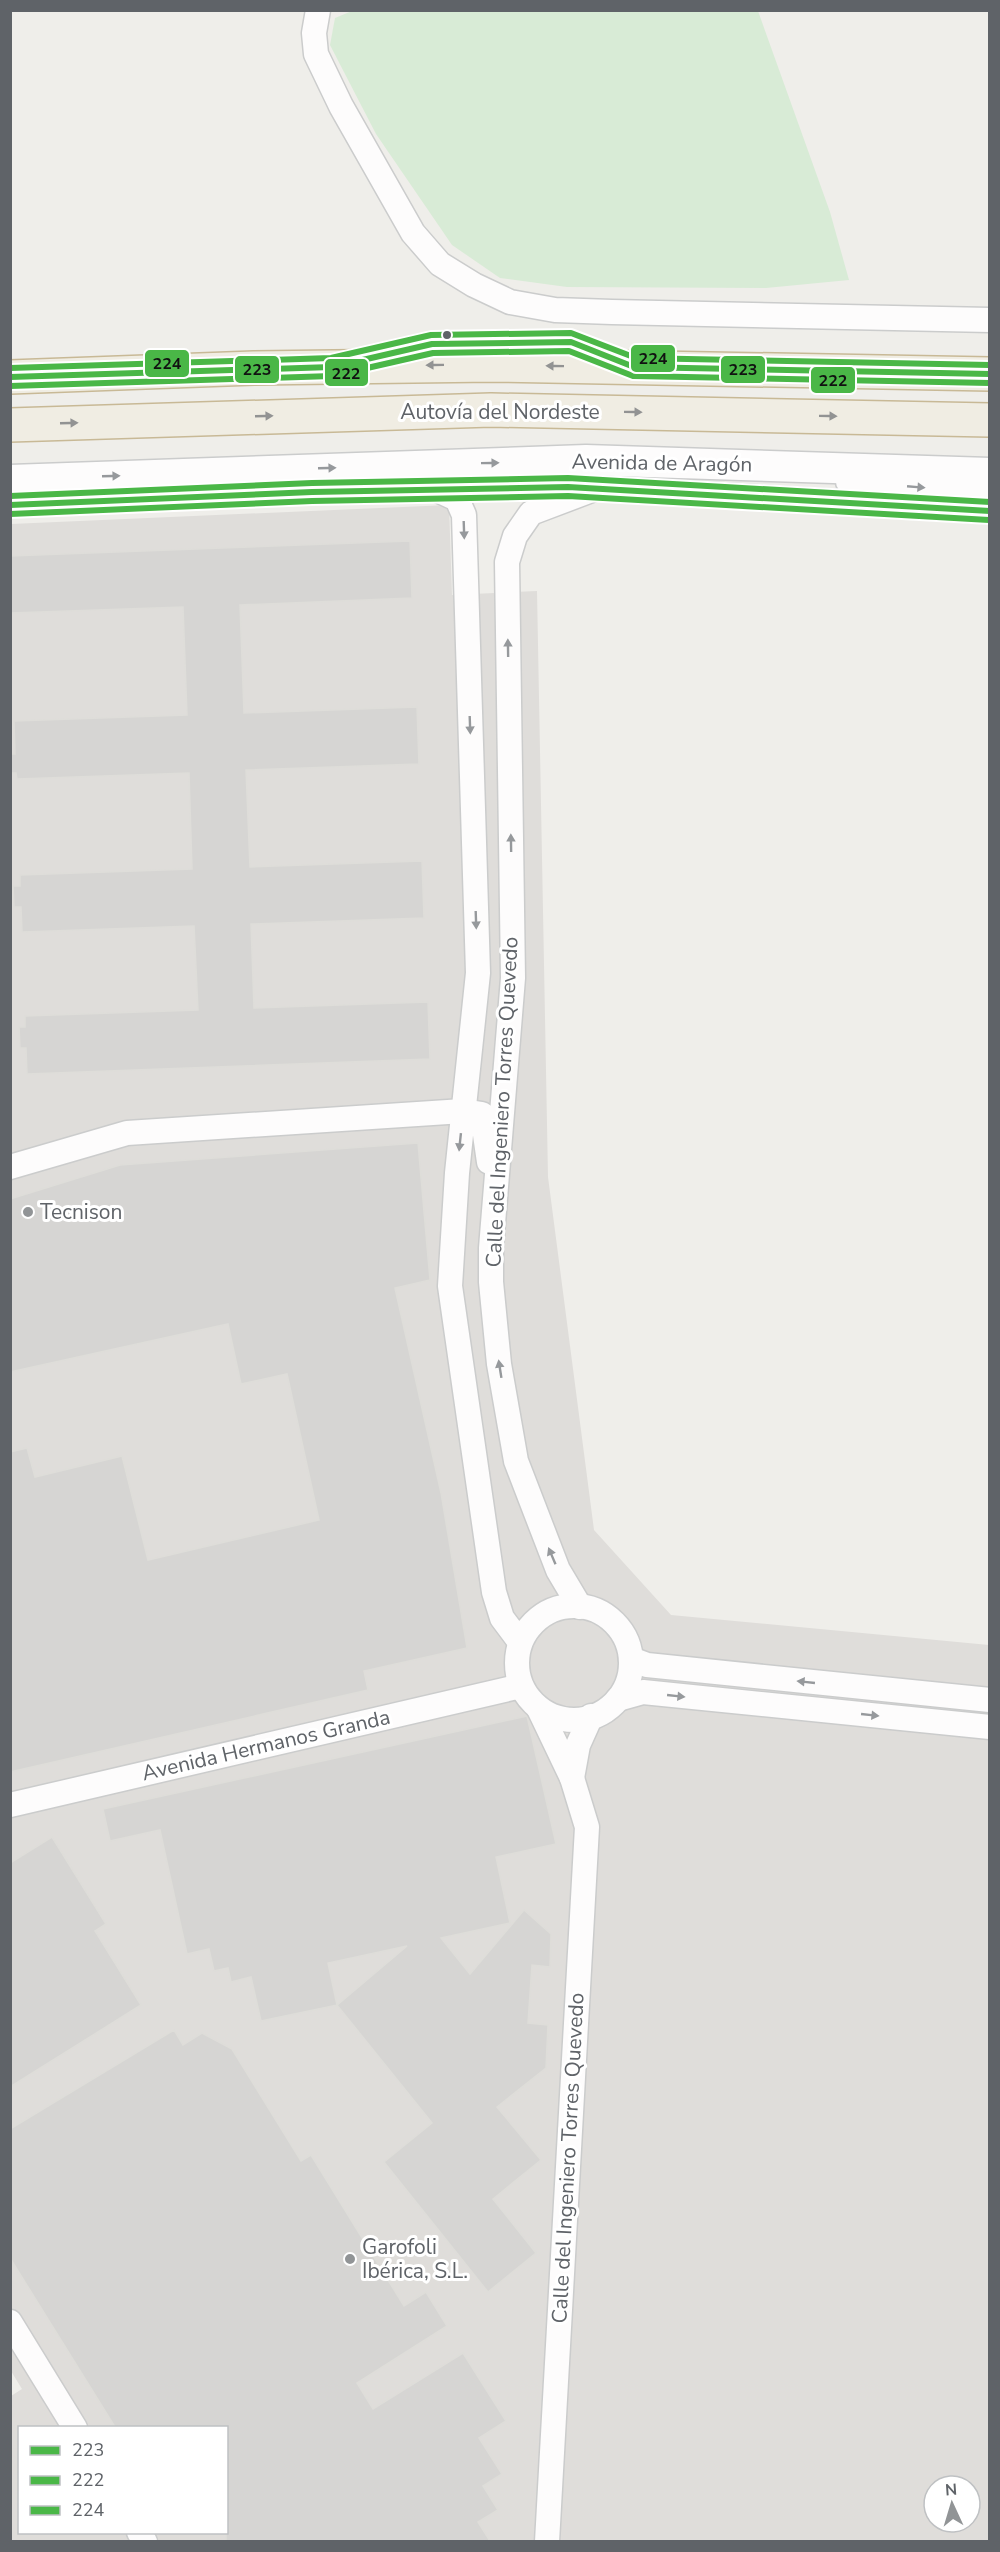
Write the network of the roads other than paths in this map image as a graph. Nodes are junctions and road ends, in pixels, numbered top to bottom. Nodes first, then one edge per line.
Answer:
1 (318, 10) edge
2 (990, 320) edge
3 (990, 374) edge
4 (10, 377) edge
5 (990, 420) edge
6 (10, 425) edge
7 (586, 460) junction
8 (990, 473) edge
9 (10, 480) edge
10 (433, 488) dead end
11 (990, 492) edge
12 (990, 511) edge
13 (463, 1111) junction
14 (10, 1167) edge
15 (495, 1203) junction
16 (580, 1607) junction
17 (520, 1642) junction
18 (631, 1659) junction
19 (521, 1686) junction
20 (618, 1699) junction
21 (990, 1700) edge
22 (539, 1709) junction
23 (591, 1716) junction
24 (990, 1727) edge
25 (572, 1778) junction
26 (10, 1805) edge
27 (10, 2322) edge
28 (74, 2426) edge
29 (547, 2541) edge

1 - 2 street
3 -> 4 highway
6 -> 5 highway, Autovía del Nordeste
7 - 8 street, Avenida de Aragón
9 -> 7 street, Avenida de Aragón
7 -> 11 street
10 -> 13 street, Calle del Ingeniero Torres Quevedo
15 -> 12 street, Calle del Ingeniero Torres Quevedo
13 - 14 street
13 - 15 street
13 -> 17 street, Calle del Ingeniero Torres Quevedo
16 -> 15 street, Calle del Ingeniero Torres Quevedo
16 - 17 street
16 - 18 street
17 - 19 street
18 - 20 street
21 -> 18 street
19 - 22 street
19 - 26 street, Avenida Hermanos Granda
20 - 23 street
20 -> 24 street
22 - 23 street
22 - 25 street, Calle del Ingeniero Torres Quevedo
23 - 25 street, Calle del Ingeniero Torres Quevedo
25 - 29 street, Calle del Ingeniero Torres Quevedo
27 - 28 street

